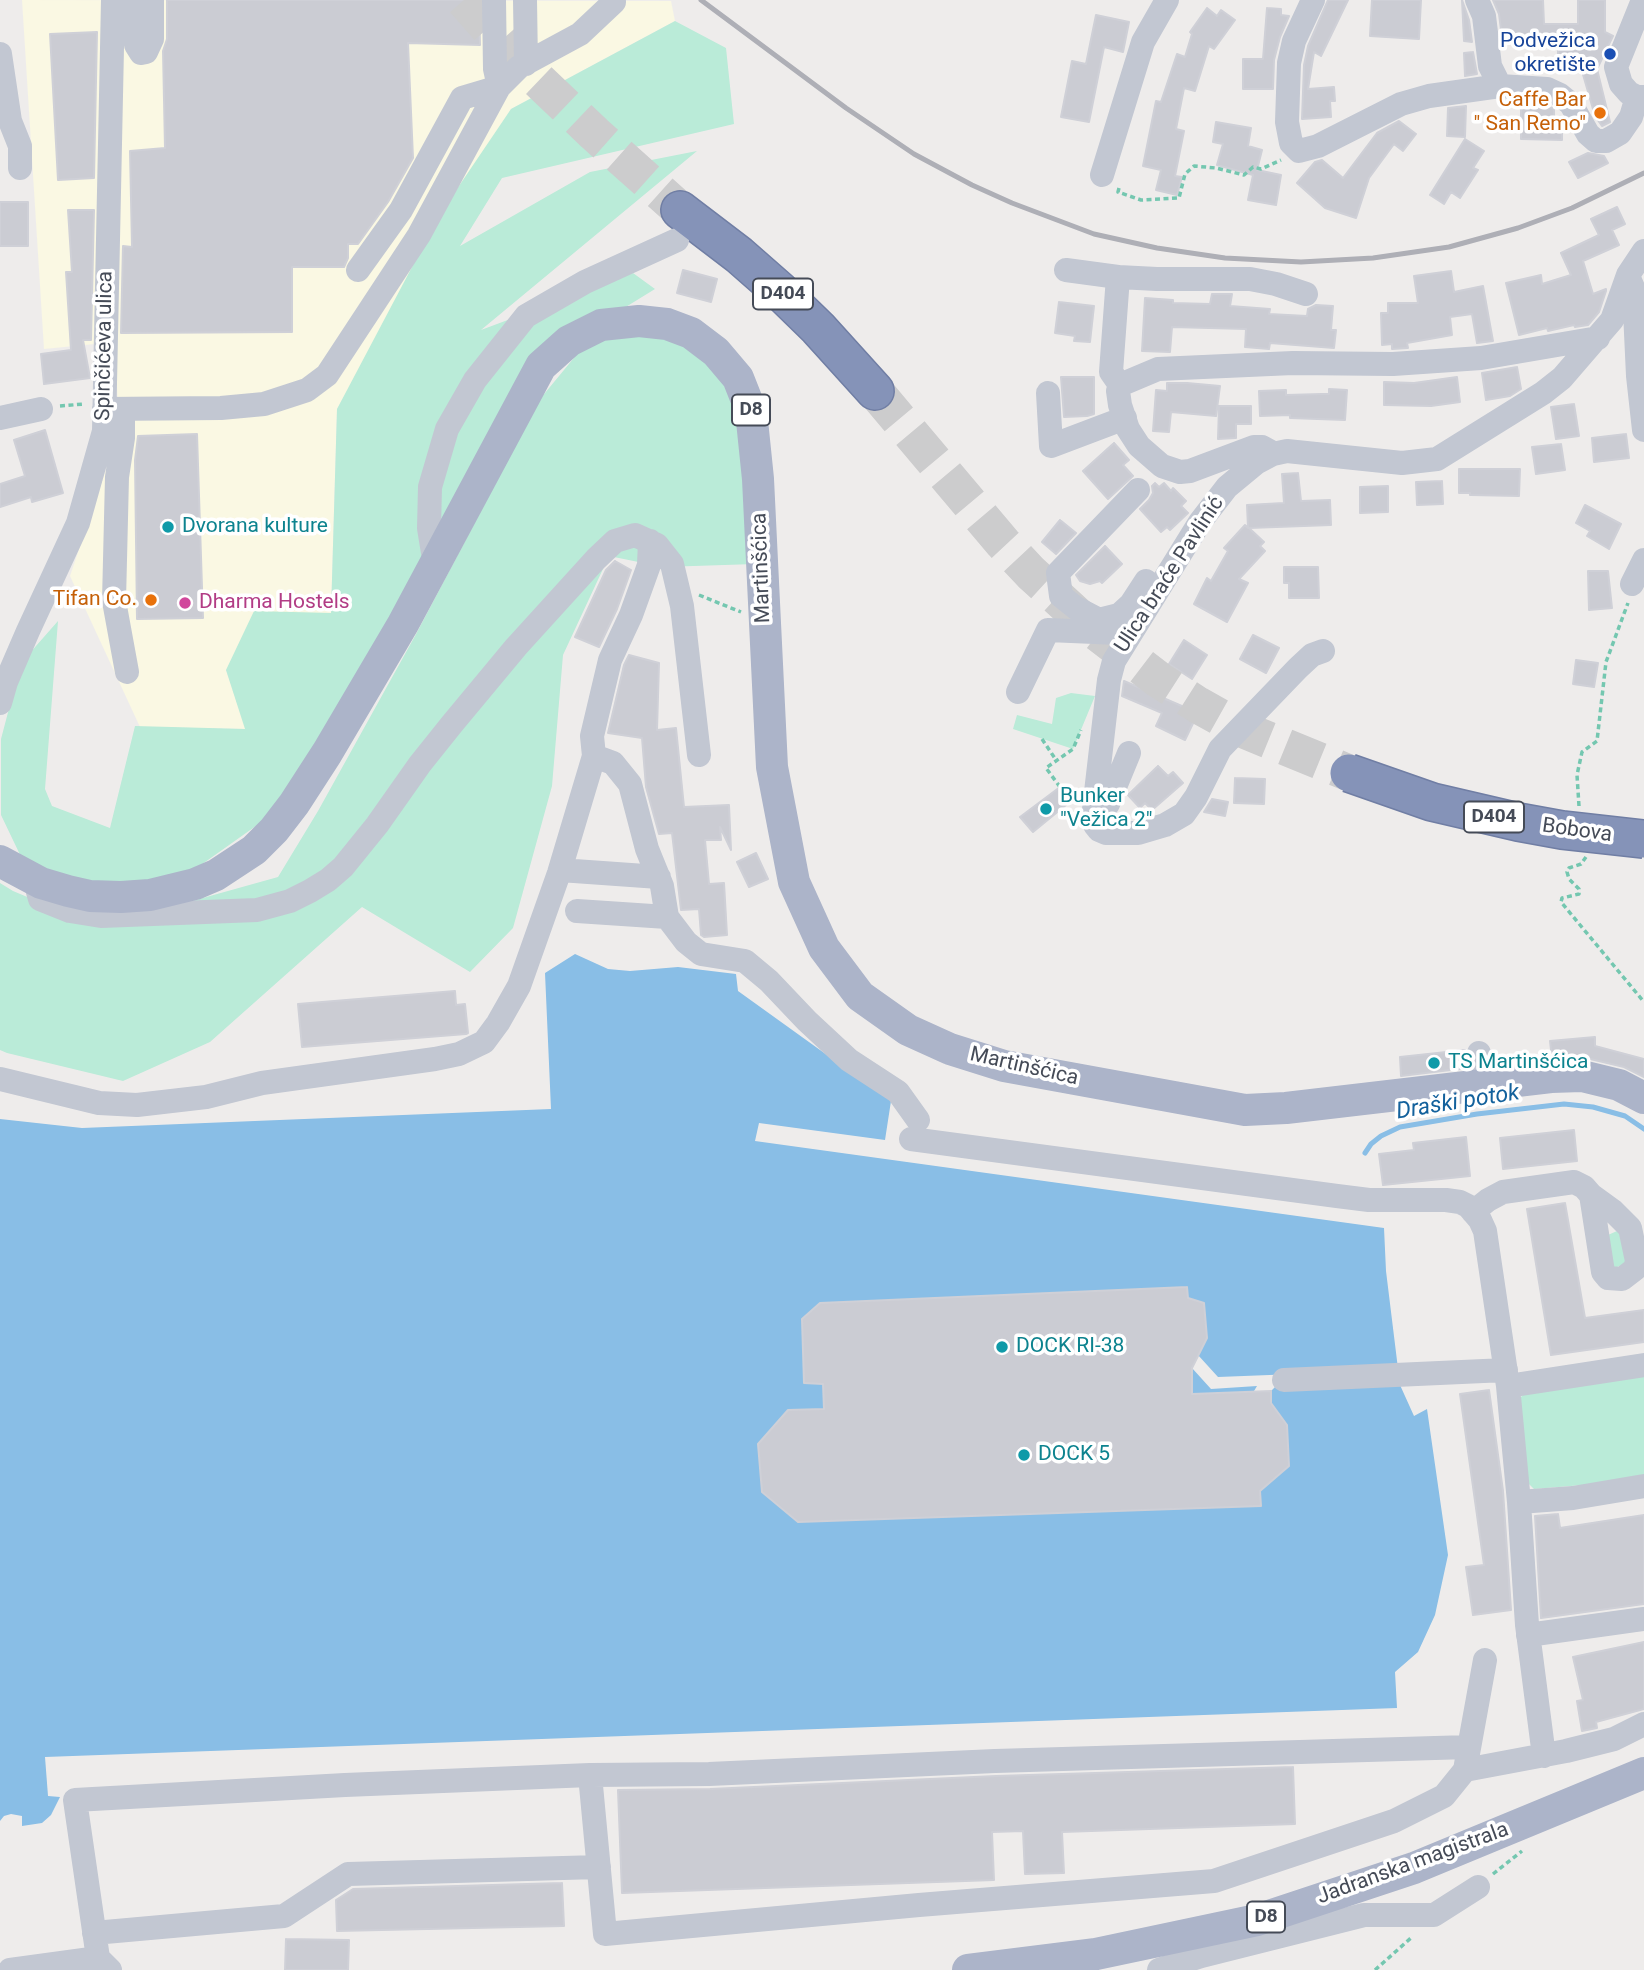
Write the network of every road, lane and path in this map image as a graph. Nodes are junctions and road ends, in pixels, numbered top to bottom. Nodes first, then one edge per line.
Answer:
1 (136, 0) edge
2 (152, 0) edge
3 (494, 0) edge
4 (526, 0) edge
5 (1167, 0) edge
6 (1313, 0) edge
7 (1477, 0) edge
8 (1643, 0) edge
9 (614, 2) dead end
10 (113, 6) edge
11 (0, 54) edge
12 (526, 64) junction
13 (1500, 86) junction
14 (499, 87) junction
15 (1641, 97) edge
16 (1270, 166) dead end
17 (20, 168) dead end
18 (1111, 181) joint
19 (678, 225) joint
20 (1644, 251) edge
21 (358, 270) dead end
22 (1066, 270) dead end
23 (1628, 275) junction
24 (1118, 276) junction
25 (1306, 294) dead end
26 (1598, 338) junction
27 (1120, 385) junction
28 (875, 391) tunnel mouth
29 (1048, 393) dead end
30 (111, 407) junction
31 (41, 409) joint
32 (0, 418) edge
33 (1125, 418) junction
34 (1644, 430) edge
35 (1273, 454) junction
36 (1138, 490) dead end
37 (650, 541) junction
38 (1644, 560) edge
39 (435, 565) junction
40 (1148, 576) dead end
41 (675, 584) junction
42 (1632, 584) dead end
43 (741, 612) dead end
44 (1129, 623) junction
45 (1323, 651) dead end
46 (127, 672) dead end
47 (1018, 692) dead end
48 (0, 703) edge
49 (1082, 728) dead end
50 (1042, 739) dead end
51 (1129, 753) dead end
52 (699, 755) dead end
53 (594, 756) junction
54 (1056, 760) junction
55 (1349, 773) tunnel mouth
56 (1060, 787) dead end
57 (1094, 809) junction
58 (1644, 839) edge
59 (0, 861) edge
60 (560, 870) junction
61 (659, 877) junction
62 (41, 883) junction
63 (577, 911) dead end
64 (667, 917) junction
65 (1479, 1053) dead end
66 (0, 1079) edge
67 (1487, 1086) junction
68 (1644, 1098) edge
69 (1591, 1195) dead end
70 (1473, 1212) junction
71 (1644, 1365) edge
72 (1507, 1378) junction
73 (1284, 1380) dead end
74 (1644, 1486) edge
75 (1519, 1502) junction
76 (1644, 1619) edge
77 (1528, 1635) junction
78 (1485, 1660) dead end
79 (1644, 1724) edge
80 (1544, 1756) junction
81 (1467, 1758) junction
82 (1644, 1773) edge
83 (590, 1775) junction
84 (599, 1867) junction
85 (1478, 1887) dead end
86 (1434, 1915) junction
87 (94, 1933) junction
88 (104, 1964) edge
89 (10, 1970) edge
90 (968, 1970) edge
91 (1159, 1970) edge
92 (1375, 1970) edge

1 - 2 street
3 - 14 street
4 - 12 street
5 - 18 street
6 - 13 street
7 - 13 street
8 - 15 street
9 - 12 street
10 - 30 street, Spinčićeva ulica
11 - 17 street
12 - 14 street
13 - 15 street
14 - 21 street
14 - 30 street
16 - 18 path
19 - 28 highway, D404
19 - 39 street
20 - 23 street, Ulica braće Pavlinić
22 - 24 street
23 - 26 street, Ulica braće Pavlinić
23 - 34 street
24 - 25 street
24 - 27 street, Ulica braće Pavlinić
26 - 27 street
26 - 35 street, Ulica braće Pavlinić
27 - 33 street, Ulica braće Pavlinić
29 - 33 street
30 - 31 path
30 - 46 street
30 - 48 street, Spinčićeva ulica
31 - 32 street
33 - 35 street, Ulica braće Pavlinić
35 - 44 street, Ulica braće Pavlinić
36 - 44 street
37 - 41 street
37 - 53 street
37 - 62 street
38 - 42 street
39 - 62 main road, Martinšćica / D8
39 - 67 main road, Martinšćica / D8
40 - 44 street
41 - 43 path
41 - 52 street
44 - 47 street
44 - 57 street, Ulica braće Pavlinić
45 - 57 street
49 - 54 path
50 - 54 path
51 - 57 street
53 - 60 street
53 - 61 street
54 - 56 path
55 - 58 highway, Bobova / D404, bridge
59 - 62 main road, Martinšćica / D8
60 - 61 street
60 - 66 street
61 - 64 street
63 - 64 street
64 - 70 street
65 - 67 street
67 - 68 main road, Martinšćica / D8
69 - 70 street
70 - 72 street
71 - 72 street
72 - 73 street
72 - 75 street
74 - 75 street
75 - 77 street
76 - 77 street
77 - 80 street
78 - 81 street
79 - 80 street
80 - 81 street
81 - 83 street
81 - 84 street
82 - 90 main road, Jadranska magistrala / D8
83 - 84 street
83 - 87 street
84 - 87 street
85 - 86 street
86 - 91 street
86 - 92 path
87 - 88 street
88 - 89 street

